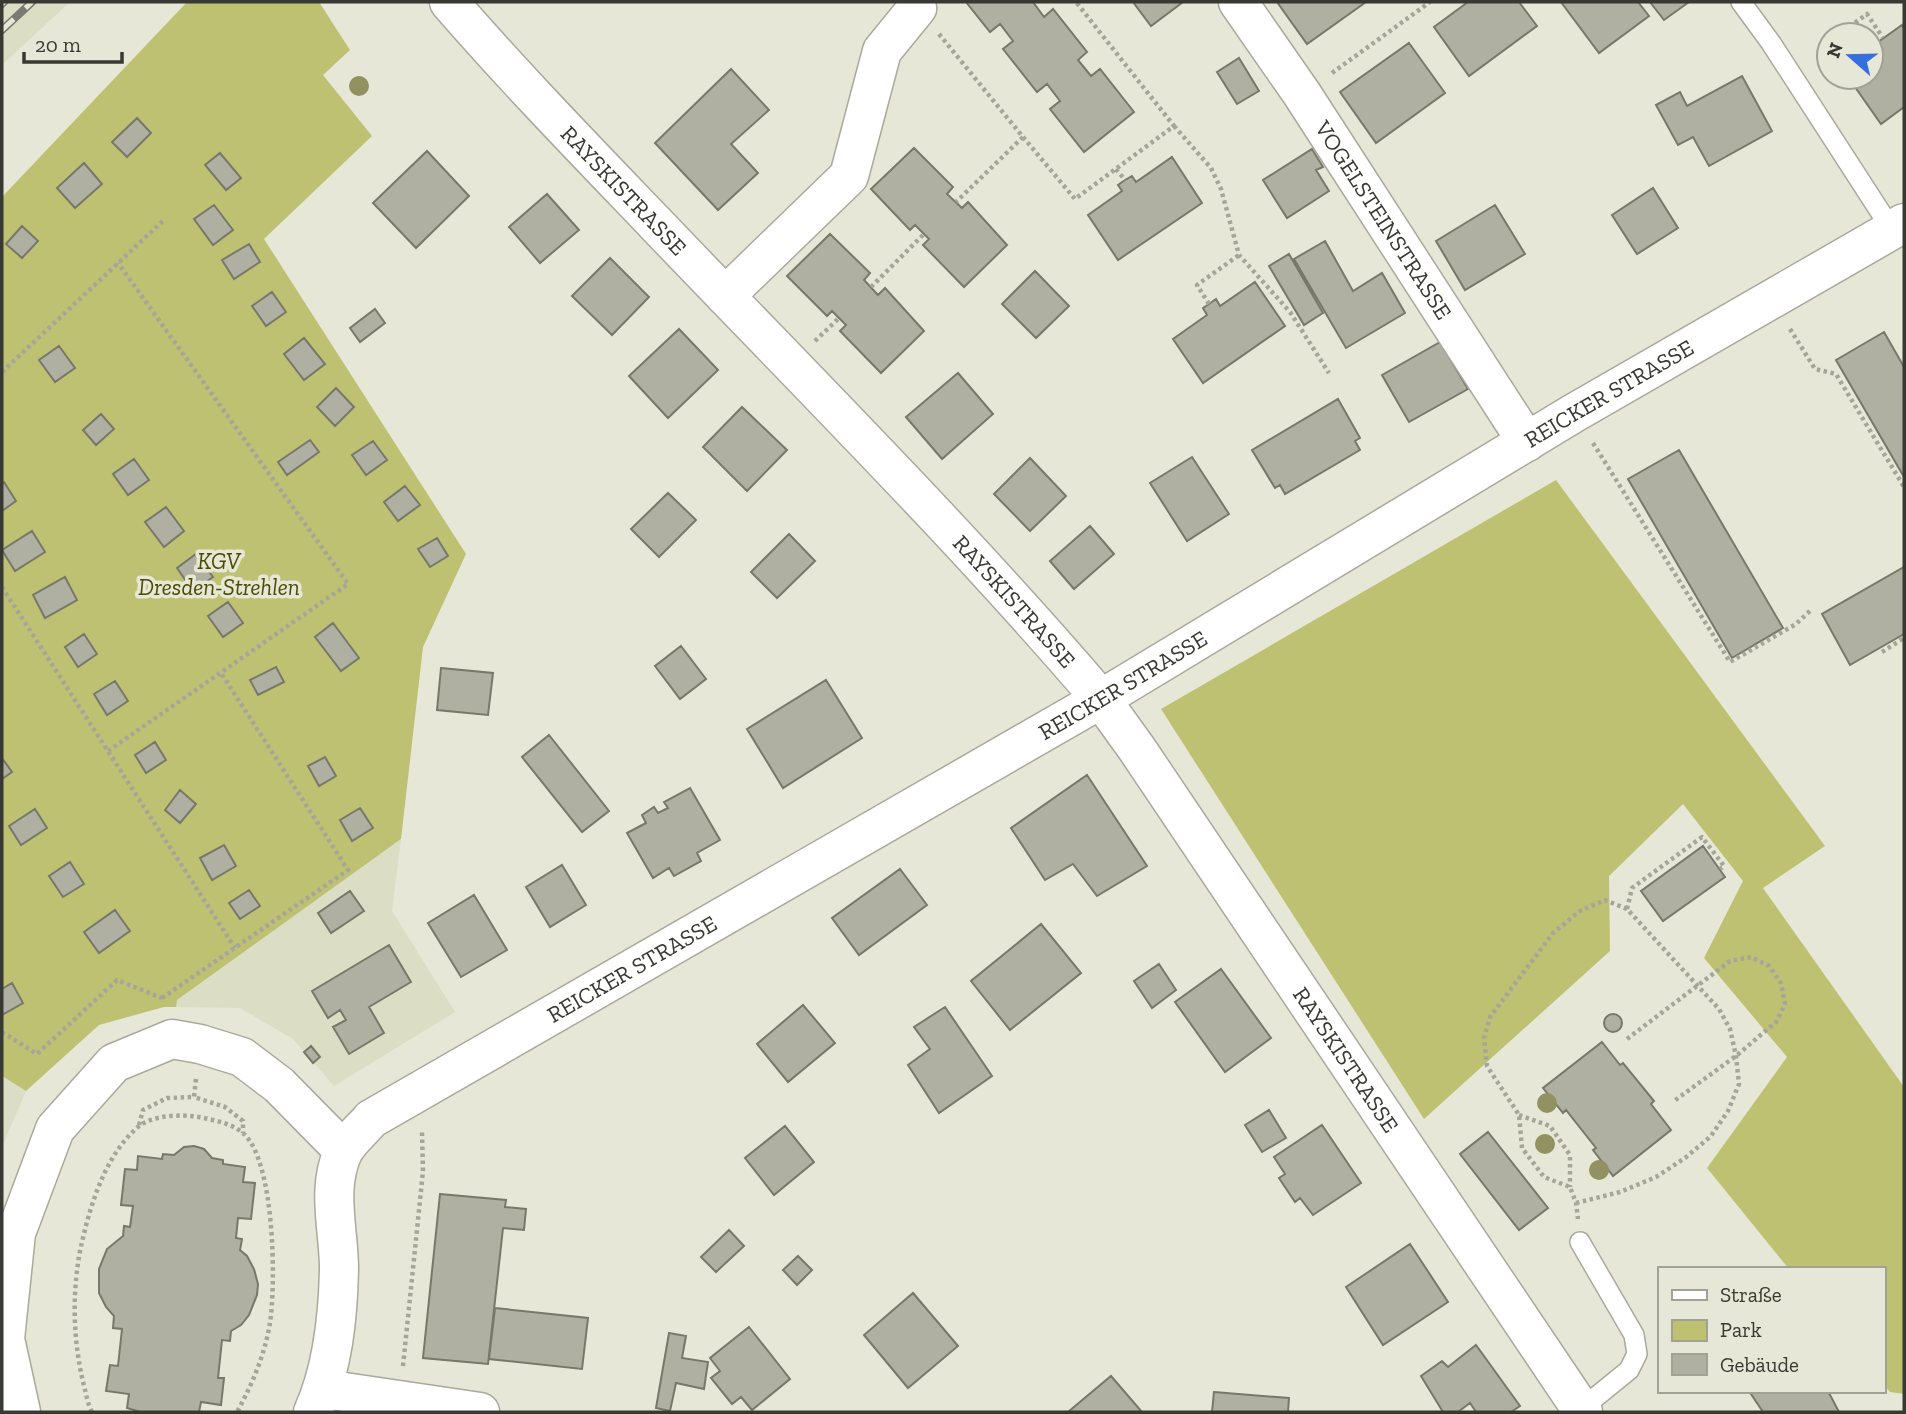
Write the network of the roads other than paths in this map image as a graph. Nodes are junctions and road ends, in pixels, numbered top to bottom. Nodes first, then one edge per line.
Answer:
1 (449, 2) edge
2 (1238, 2) edge
3 (1741, 2) edge
4 (916, 5) edge
5 (1898, 227) edge
6 (725, 296) junction
7 (1527, 442) junction
8 (1101, 699) junction
9 (344, 1150) junction
10 (1580, 1242) road end
11 (318, 1401) edge
12 (1582, 1411) edge
13 (21, 1412) edge
14 (480, 1412) edge

1 - 6 street, RAYSKISTRASSE
2 - 7 street, VOGELSTEINSTRASSE
3 - 5 lane
4 - 6 street
5 - 7 street, REICKER STRASSE
6 - 8 street, RAYSKISTRASSE
7 - 8 street, REICKER STRASSE
8 - 9 street, REICKER STRASSE
8 - 12 street, RAYSKISTRASSE
9 - 11 street
9 - 13 street
10 - 12 lane
11 - 14 street

